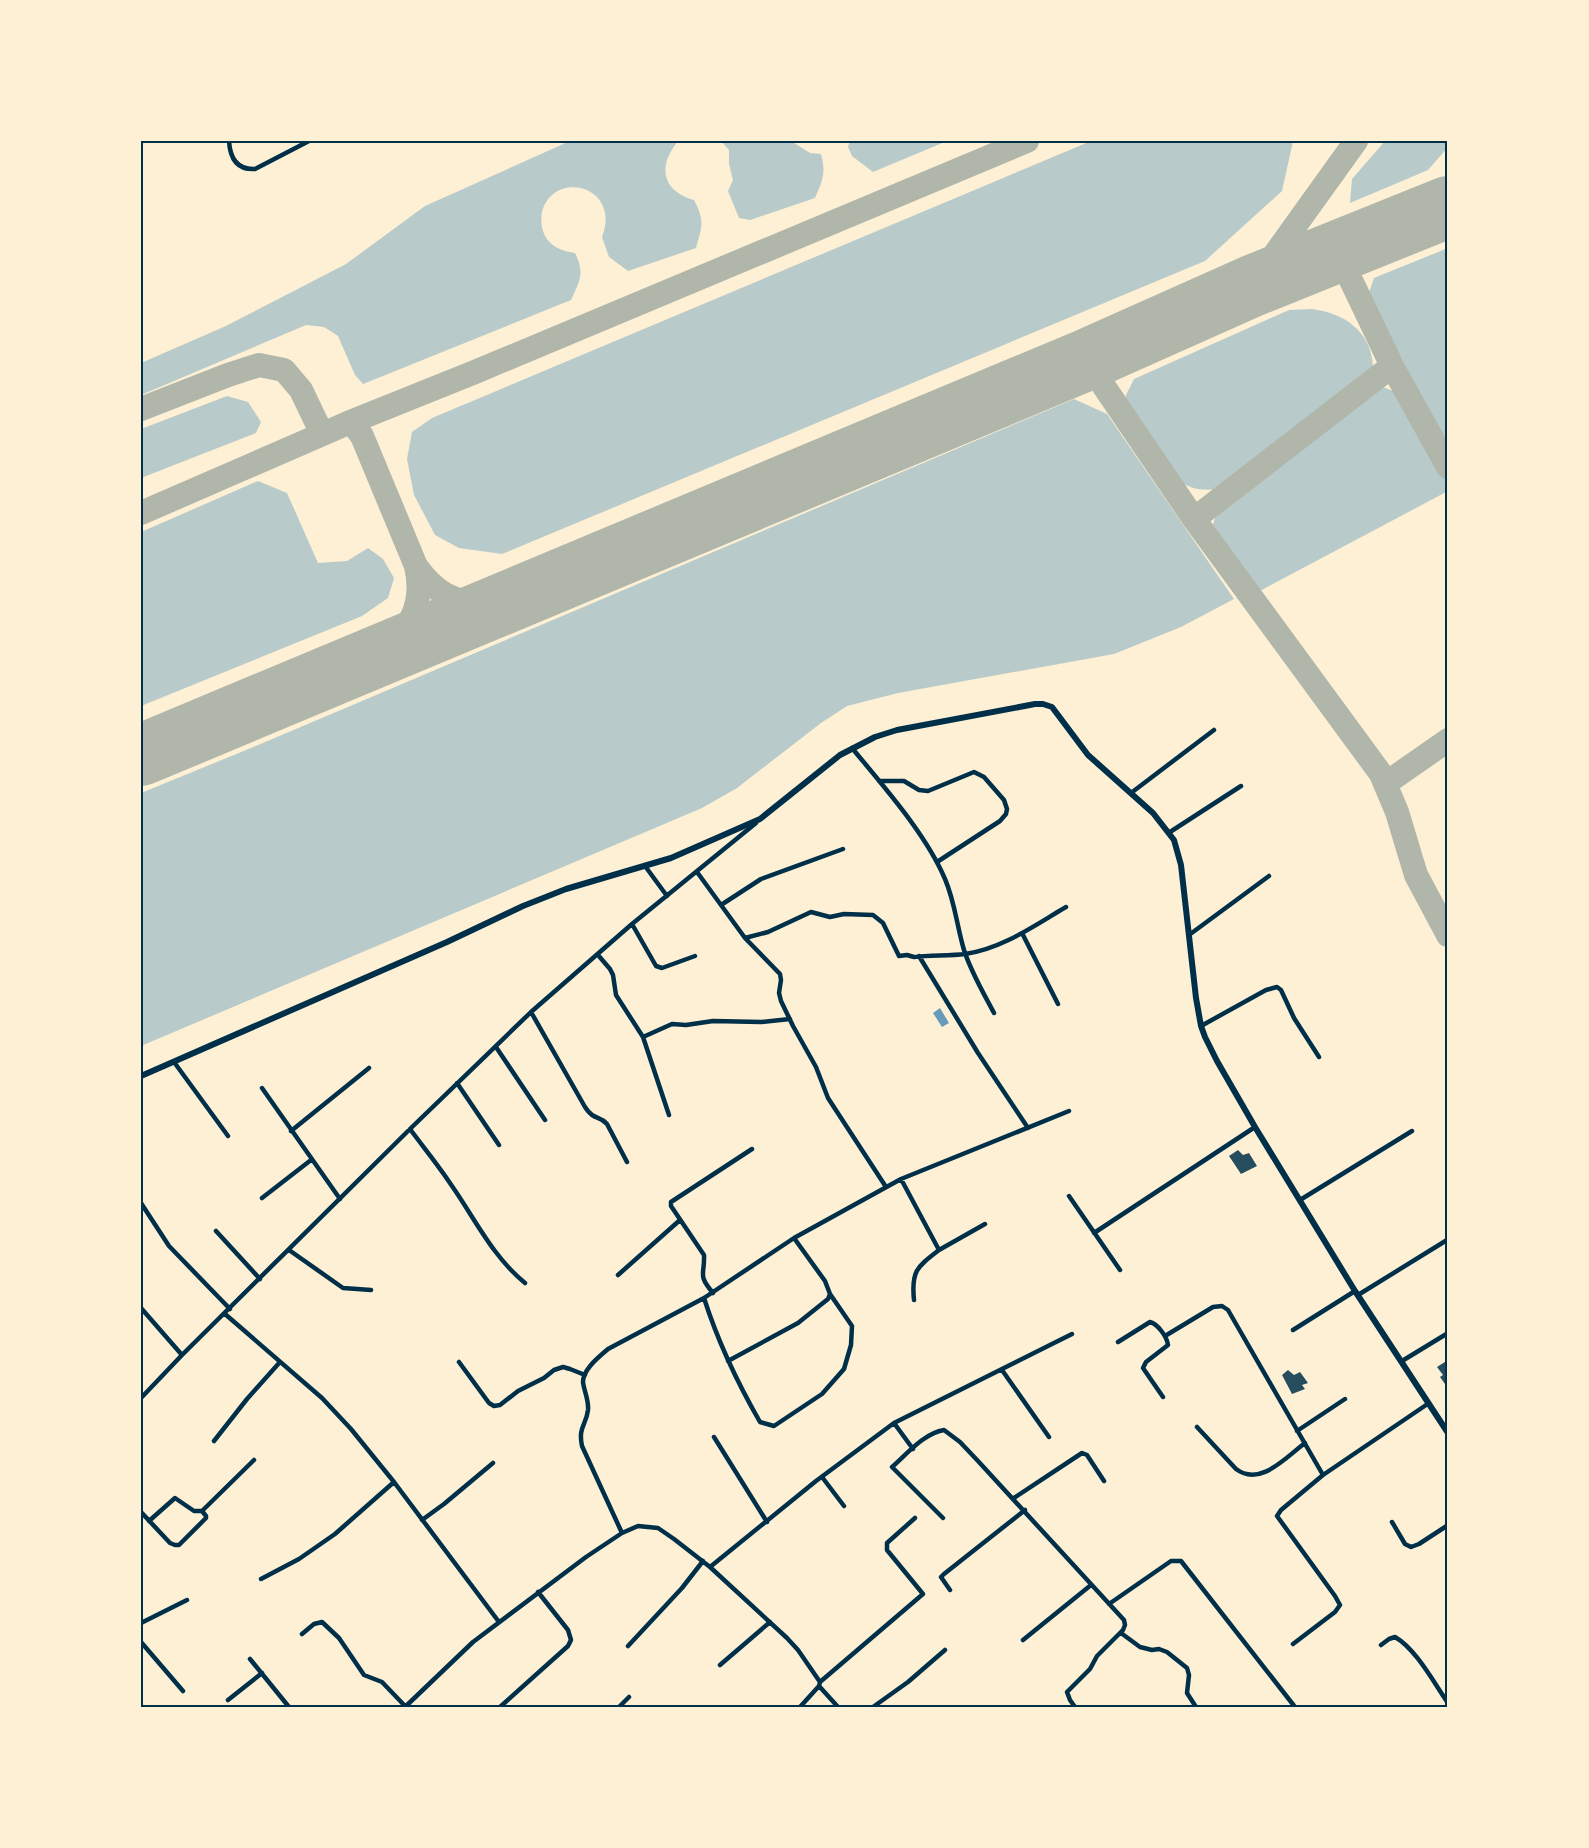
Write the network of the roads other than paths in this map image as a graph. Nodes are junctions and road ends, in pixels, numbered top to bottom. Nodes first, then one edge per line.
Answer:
1 (229, 141) edge
2 (309, 141) edge
3 (1214, 730) dead end
4 (852, 748) junction
5 (879, 781) junction
6 (1241, 786) dead end
7 (1131, 793) junction
8 (760, 819) junction
9 (1170, 832) junction
10 (843, 849) dead end
11 (937, 862) junction
12 (645, 866) junction
13 (697, 872) junction
14 (1269, 876) dead end
15 (667, 896) junction
16 (721, 905) junction
17 (1066, 907) dead end
18 (632, 924) junction
19 (1022, 933) junction
20 (1189, 935) junction
21 (745, 939) junction
22 (965, 954) junction
23 (598, 955) junction
24 (695, 956) dead end
25 (919, 956) junction
26 (1058, 1004) dead end
27 (531, 1012) junction
28 (994, 1012) dead end
29 (790, 1019) junction
30 (1201, 1026) junction
31 (643, 1037) junction
32 (496, 1047) junction
33 (1319, 1057) dead end
34 (174, 1062) junction
35 (369, 1068) dead end
36 (141, 1076) edge
37 (457, 1083) junction
38 (262, 1088) dead end
39 (1069, 1111) dead end
40 (669, 1114) dead end
41 (545, 1120) dead end
42 (1255, 1127) junction
43 (1028, 1128) junction
44 (410, 1129) junction
45 (291, 1131) junction
46 (1412, 1131) dead end
47 (228, 1136) dead end
48 (499, 1145) dead end
49 (752, 1149) dead end
50 (311, 1160) junction
51 (627, 1162) dead end
52 (901, 1179) junction
53 (886, 1187) junction
54 (1070, 1196) dead end
55 (262, 1198) dead end
56 (340, 1199) junction
57 (1300, 1200) junction
58 (141, 1203) edge
59 (143, 1210) edge
60 (680, 1220) junction
61 (985, 1224) dead end
62 (216, 1231) dead end
63 (1094, 1233) junction
64 (794, 1238) junction
65 (1447, 1240) edge
66 (289, 1250) junction
67 (939, 1250) junction
68 (1119, 1270) dead end
69 (618, 1275) dead end
70 (260, 1279) junction
71 (525, 1283) dead end
72 (371, 1290) dead end
73 (713, 1293) junction
74 (1357, 1293) junction
75 (830, 1294) junction
76 (704, 1298) junction
77 (914, 1300) dead end
78 (141, 1308) edge
79 (230, 1309) junction
80 (225, 1314) junction
81 (1293, 1330) dead end
82 (1448, 1333) edge
83 (1072, 1334) dead end
84 (1165, 1336) junction
85 (1118, 1342) dead end
86 (182, 1355) junction
87 (728, 1361) junction
88 (1402, 1361) junction
89 (280, 1362) junction
90 (459, 1362) dead end
91 (1002, 1370) junction
92 (585, 1376) junction
93 (1163, 1397) dead end
94 (141, 1398) edge
95 (1345, 1399) dead end
96 (1429, 1403) junction
97 (894, 1423) junction
98 (1197, 1427) dead end
99 (1297, 1431) junction
100 (1448, 1433) edge
101 (714, 1437) dead end
102 (1049, 1437) dead end
103 (214, 1441) dead end
104 (1305, 1443) junction
105 (913, 1449) junction
106 (254, 1460) dead end
107 (493, 1463) dead end
108 (1323, 1475) junction
109 (822, 1478) junction
110 (1104, 1481) dead end
111 (394, 1482) junction
112 (1014, 1498) junction
113 (844, 1506) dead end
114 (1025, 1510) junction
115 (202, 1511) junction
116 (141, 1512) edge
117 (915, 1518) dead end
118 (943, 1518) dead end
119 (422, 1520) junction
120 (149, 1521) junction
121 (767, 1521) junction
122 (1392, 1522) dead end
123 (1448, 1525) edge
124 (622, 1533) junction
125 (703, 1561) junction
126 (710, 1567) junction
127 (261, 1579) dead end
128 (1091, 1585) junction
129 (950, 1590) dead end
130 (538, 1592) junction
131 (187, 1600) dead end
132 (1109, 1604) junction
133 (499, 1622) junction
134 (770, 1622) junction
135 (141, 1623) edge
136 (1121, 1632) junction
137 (302, 1634) dead end
138 (1023, 1640) dead end
139 (141, 1642) edge
140 (1293, 1644) dead end
141 (1381, 1645) dead end
142 (628, 1646) dead end
143 (945, 1650) dead end
144 (250, 1659) dead end
145 (720, 1665) dead end
146 (262, 1673) junction
147 (820, 1684) junction
148 (183, 1691) dead end
149 (629, 1697) dead end
150 (228, 1700) dead end
151 (1448, 1703) edge
152 (405, 1706) edge
153 (288, 1707) edge
154 (500, 1707) edge
155 (619, 1707) edge
156 (801, 1707) edge
157 (838, 1707) edge
158 (873, 1707) edge
159 (1075, 1707) edge
160 (1196, 1707) edge
161 (1295, 1707) edge

1 - 2 street
3 - 7 street
4 - 5 street
4 - 7 main road
4 - 8 main road
5 - 11 street
5 - 11 street
6 - 9 street
7 - 9 main road
8 - 12 main road
8 - 13 street
9 - 20 main road
10 - 16 street
11 - 22 street
12 - 15 street
12 - 34 main road
13 - 15 street
13 - 16 street
14 - 20 street
15 - 18 street
16 - 21 street
17 - 19 street
18 - 23 street
18 - 24 street
19 - 22 street
19 - 26 street
20 - 30 main road
21 - 25 street
21 - 29 street
22 - 25 street
22 - 28 street
23 - 27 street
23 - 31 street
25 - 43 street
27 - 32 street
27 - 51 street
29 - 31 street
29 - 53 street
30 - 33 street
30 - 42 main road
31 - 40 street
32 - 37 street
32 - 41 street
34 - 36 main road
34 - 47 street
35 - 45 street
37 - 44 street
37 - 48 street
38 - 45 street
39 - 43 street
42 - 57 main road
42 - 63 street
43 - 52 street
44 - 56 street
44 - 71 street
45 - 50 street
46 - 57 street
49 - 60 street
50 - 55 street
50 - 56 street
52 - 53 street
52 - 67 street
53 - 64 street
54 - 63 street
56 - 66 street
57 - 74 main road
58 - 59 street
59 - 79 street
60 - 69 street
60 - 73 street
61 - 67 street
62 - 70 street
63 - 68 street
64 - 73 street
64 - 75 street
65 - 74 street
66 - 70 street
66 - 72 street
67 - 77 street
70 - 79 street
73 - 76 street
74 - 81 street
74 - 88 main road
75 - 87 street
75 - 87 street
76 - 87 street
76 - 92 street
78 - 86 street
79 - 80 street
80 - 86 street
80 - 89 street
82 - 88 street
83 - 91 street
84 - 85 street
84 - 93 street
84 - 99 street
86 - 94 street
88 - 96 main road
89 - 103 street
89 - 111 street
90 - 92 street
91 - 97 street
91 - 102 street
92 - 124 street
95 - 99 street
96 - 100 main road
96 - 108 street
97 - 105 street
97 - 109 street
98 - 104 street
99 - 104 street
101 - 121 street
104 - 108 street
105 - 112 street
105 - 118 street
106 - 115 street
107 - 119 street
108 - 140 street
109 - 113 street
109 - 121 street
110 - 112 street
111 - 119 street
111 - 127 street
112 - 114 street
114 - 128 street
114 - 129 street
115 - 120 street
115 - 120 street
116 - 120 street
117 - 147 street
119 - 133 street
121 - 126 street
122 - 123 street
124 - 125 street
124 - 130 street
125 - 126 street
125 - 142 street
126 - 134 street
128 - 132 street
128 - 138 street
130 - 133 street
130 - 154 street
131 - 135 street
132 - 136 street
132 - 161 street
133 - 152 street
134 - 145 street
134 - 147 street
136 - 159 street
136 - 160 street
137 - 152 street
139 - 148 street
141 - 151 street
143 - 158 street
144 - 146 street
146 - 150 street
146 - 153 street
147 - 156 street
147 - 157 street
149 - 155 street

